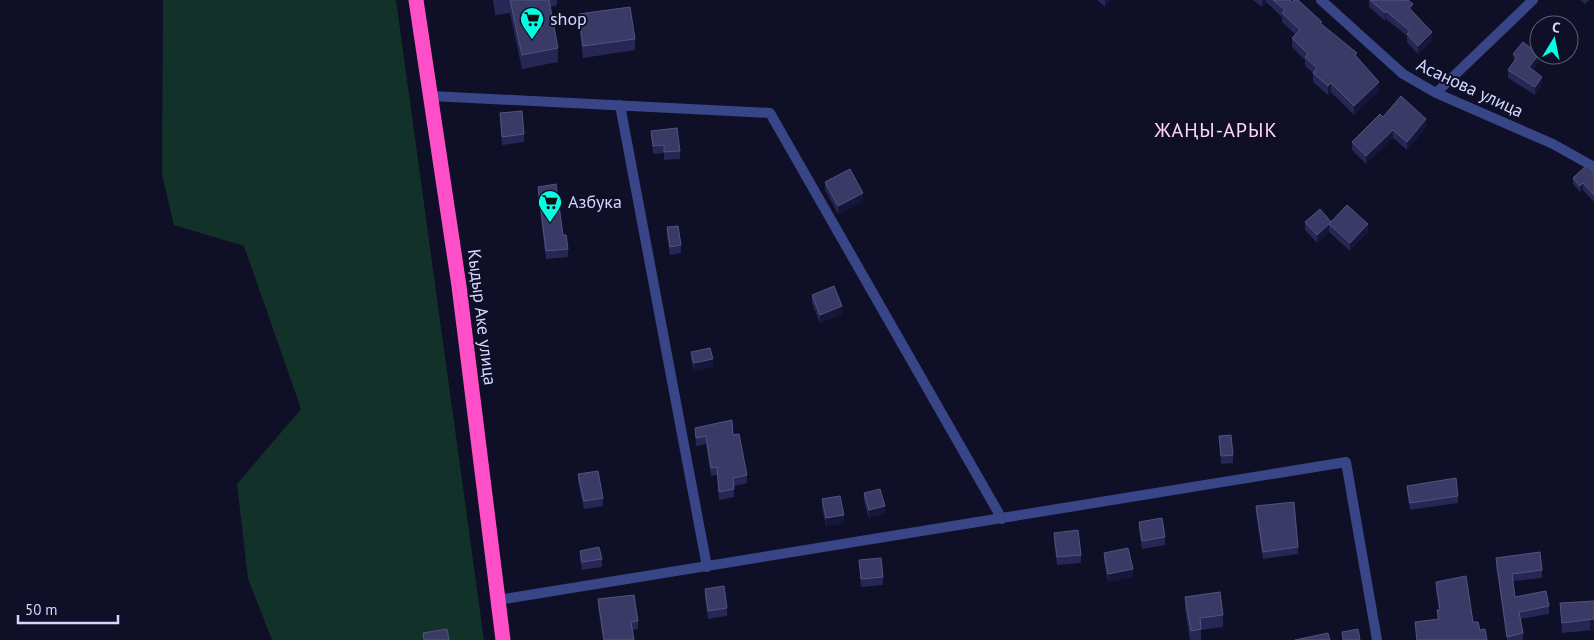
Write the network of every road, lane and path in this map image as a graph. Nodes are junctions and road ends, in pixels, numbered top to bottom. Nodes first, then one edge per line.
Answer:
1 (416, 0) edge
2 (1321, 0) edge
3 (1534, 0) edge
4 (1436, 93) junction
5 (431, 96) junction
6 (620, 106) junction
7 (1594, 166) edge
8 (1002, 519) junction
9 (707, 567) junction
10 (498, 600) junction
11 (503, 640) edge
12 (1377, 640) edge

1 - 5 highway, Кыдыр Аке улица
2 - 4 street, Асанова улица
3 - 4 street
4 - 7 street, Асанова улица
5 - 6 street
5 - 10 highway, Кыдыр Аке улица
6 - 8 street
6 - 9 street
8 - 9 street
8 - 12 street
9 - 10 street
10 - 11 highway, Кыдыр Аке улица

